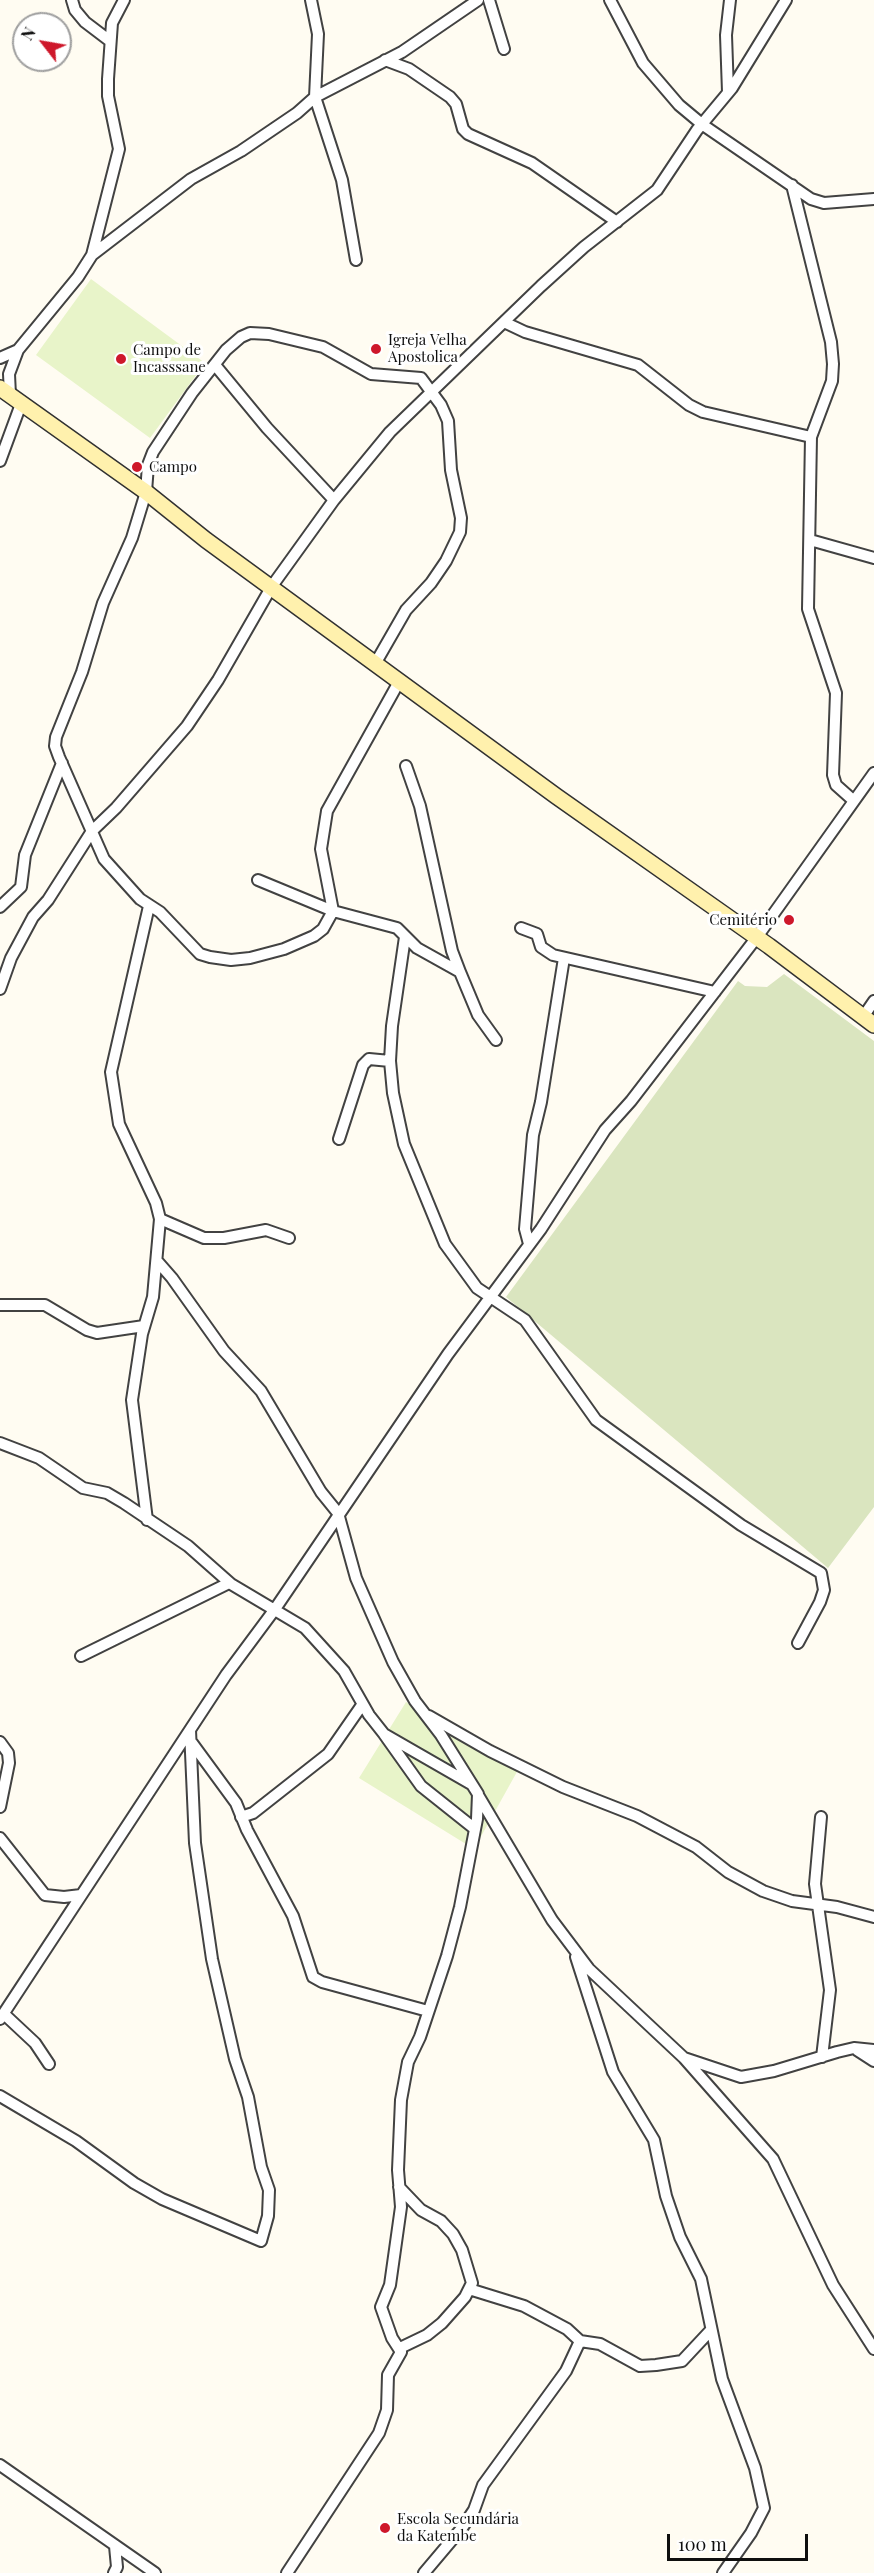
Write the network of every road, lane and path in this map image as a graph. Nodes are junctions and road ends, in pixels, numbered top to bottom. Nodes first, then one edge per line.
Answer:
1 (72, 0) edge
2 (124, 0) edge
3 (311, 0) edge
4 (478, 0) edge
5 (489, 0) edge
6 (610, 0) edge
7 (730, 0) edge
8 (786, 0) edge
9 (110, 40) junction
10 (504, 49) dead end
11 (385, 60) junction
12 (728, 92) junction
13 (315, 97) junction
14 (702, 125) junction
15 (792, 186) junction
16 (874, 199) edge
17 (617, 222) junction
18 (93, 255) junction
19 (356, 260) dead end
20 (506, 323) junction
21 (18, 350) junction
22 (0, 358) edge
23 (215, 365) junction
24 (432, 392) junction
25 (10, 396) edge
26 (811, 437) junction
27 (0, 461) edge
28 (146, 492) junction
29 (334, 500) junction
30 (810, 540) junction
31 (874, 558) edge
32 (272, 586) junction
33 (375, 664) junction
34 (400, 680) junction
35 (62, 764) junction
36 (406, 766) dead end
37 (874, 773) edge
38 (854, 801) junction
39 (92, 831) junction
40 (258, 880) dead end
41 (149, 906) junction
42 (0, 907) edge
43 (333, 911) junction
44 (521, 928) dead end
45 (405, 937) junction
46 (758, 937) junction
47 (564, 958) junction
48 (460, 972) junction
49 (0, 988) edge
50 (715, 992) junction
51 (874, 1001) edge
52 (868, 1021) edge
53 (496, 1040) dead end
54 (390, 1061) junction
55 (339, 1139) dead end
56 (160, 1220) junction
57 (289, 1238) dead end
58 (529, 1244) junction
59 (158, 1262) junction
60 (488, 1297) junction
61 (0, 1305) edge
62 (144, 1326) junction
63 (0, 1443) edge
64 (338, 1514) junction
65 (147, 1520) junction
66 (229, 1582) junction
67 (275, 1609) junction
68 (798, 1643) dead end
69 (81, 1656) dead end
70 (363, 1705) junction
71 (426, 1714) junction
72 (190, 1730) junction
73 (384, 1734) junction
74 (0, 1742) edge
75 (192, 1743) junction
76 (471, 1784) junction
77 (478, 1794) junction
78 (0, 1807) edge
79 (241, 1817) junction
80 (821, 1817) dead end
81 (475, 1830) junction
82 (0, 1838) edge
83 (81, 1895) junction
84 (64, 1897) junction
85 (819, 1905) junction
86 (71, 1909) junction
87 (874, 1917) edge
88 (573, 1948) junction
89 (428, 2011) junction
90 (2, 2017) edge
91 (854, 2048) junction
92 (874, 2050) edge
93 (822, 2057) junction
94 (684, 2058) junction
95 (874, 2061) edge
96 (49, 2064) dead end
97 (0, 2096) edge
98 (399, 2187) junction
99 (469, 2289) junction
100 (711, 2330) junction
101 (580, 2341) junction
102 (400, 2348) junction
103 (874, 2349) edge
104 (0, 2465) edge
105 (115, 2546) junction
106 (133, 2558) junction
107 (115, 2570) edge
108 (155, 2573) edge
109 (287, 2573) edge
110 (424, 2573) edge
111 (723, 2573) edge

1 - 9 street
2 - 9 street
3 - 13 street
4 - 11 street
5 - 10 street
6 - 14 street
7 - 12 street
8 - 12 street
9 - 18 street
11 - 13 street
11 - 17 street
12 - 14 street
13 - 18 street
13 - 19 street
14 - 15 street
14 - 17 street
15 - 16 street
15 - 26 street
17 - 20 street
18 - 21 street
20 - 24 street
20 - 26 street
21 - 22 street
21 - 25 street
23 - 24 street
23 - 28 street
23 - 29 street
24 - 29 street
24 - 33 street
25 - 27 street
25 - 28 street
26 - 30 street
28 - 32 street
28 - 35 street
29 - 32 street
30 - 31 street
30 - 38 street
32 - 33 street
32 - 39 street
33 - 34 street
34 - 43 street
34 - 46 street
35 - 39 street
35 - 42 street
36 - 48 street
37 - 38 street
38 - 46 street
39 - 41 street
39 - 49 street
40 - 43 street
41 - 43 street
41 - 56 street
43 - 45 street
44 - 47 street
45 - 48 street
45 - 54 street
46 - 50 street
46 - 52 street
47 - 50 street
47 - 58 street
48 - 53 street
50 - 58 street
51 - 52 street
54 - 55 street
54 - 60 street
56 - 57 street
56 - 59 street
58 - 60 street
59 - 62 street
59 - 64 street
60 - 64 street
60 - 68 street
61 - 62 street
62 - 65 street
63 - 65 street
64 - 67 street
64 - 71 street
65 - 66 street
66 - 67 street
66 - 69 street
67 - 70 street
67 - 72 street
70 - 73 street
70 - 79 street
71 - 76 street
71 - 85 street
72 - 75 street
72 - 83 street
73 - 76 street
73 - 81 street
74 - 78 street
75 - 79 street
75 - 97 street
76 - 77 street
77 - 81 street
77 - 88 street
79 - 89 street
80 - 85 street
81 - 89 street
82 - 84 street
83 - 84 street
83 - 86 street
84 - 86 street
85 - 87 street
85 - 93 street
86 - 90 street
88 - 94 street
88 - 100 street
89 - 98 street
90 - 96 street
91 - 92 street
91 - 93 street
91 - 95 street
93 - 94 street
94 - 103 street
98 - 99 street
98 - 102 street
99 - 101 street
99 - 102 street
100 - 101 street
100 - 111 street
101 - 110 street
102 - 109 street
104 - 105 street
105 - 106 street
105 - 107 street
106 - 107 street
106 - 108 street

